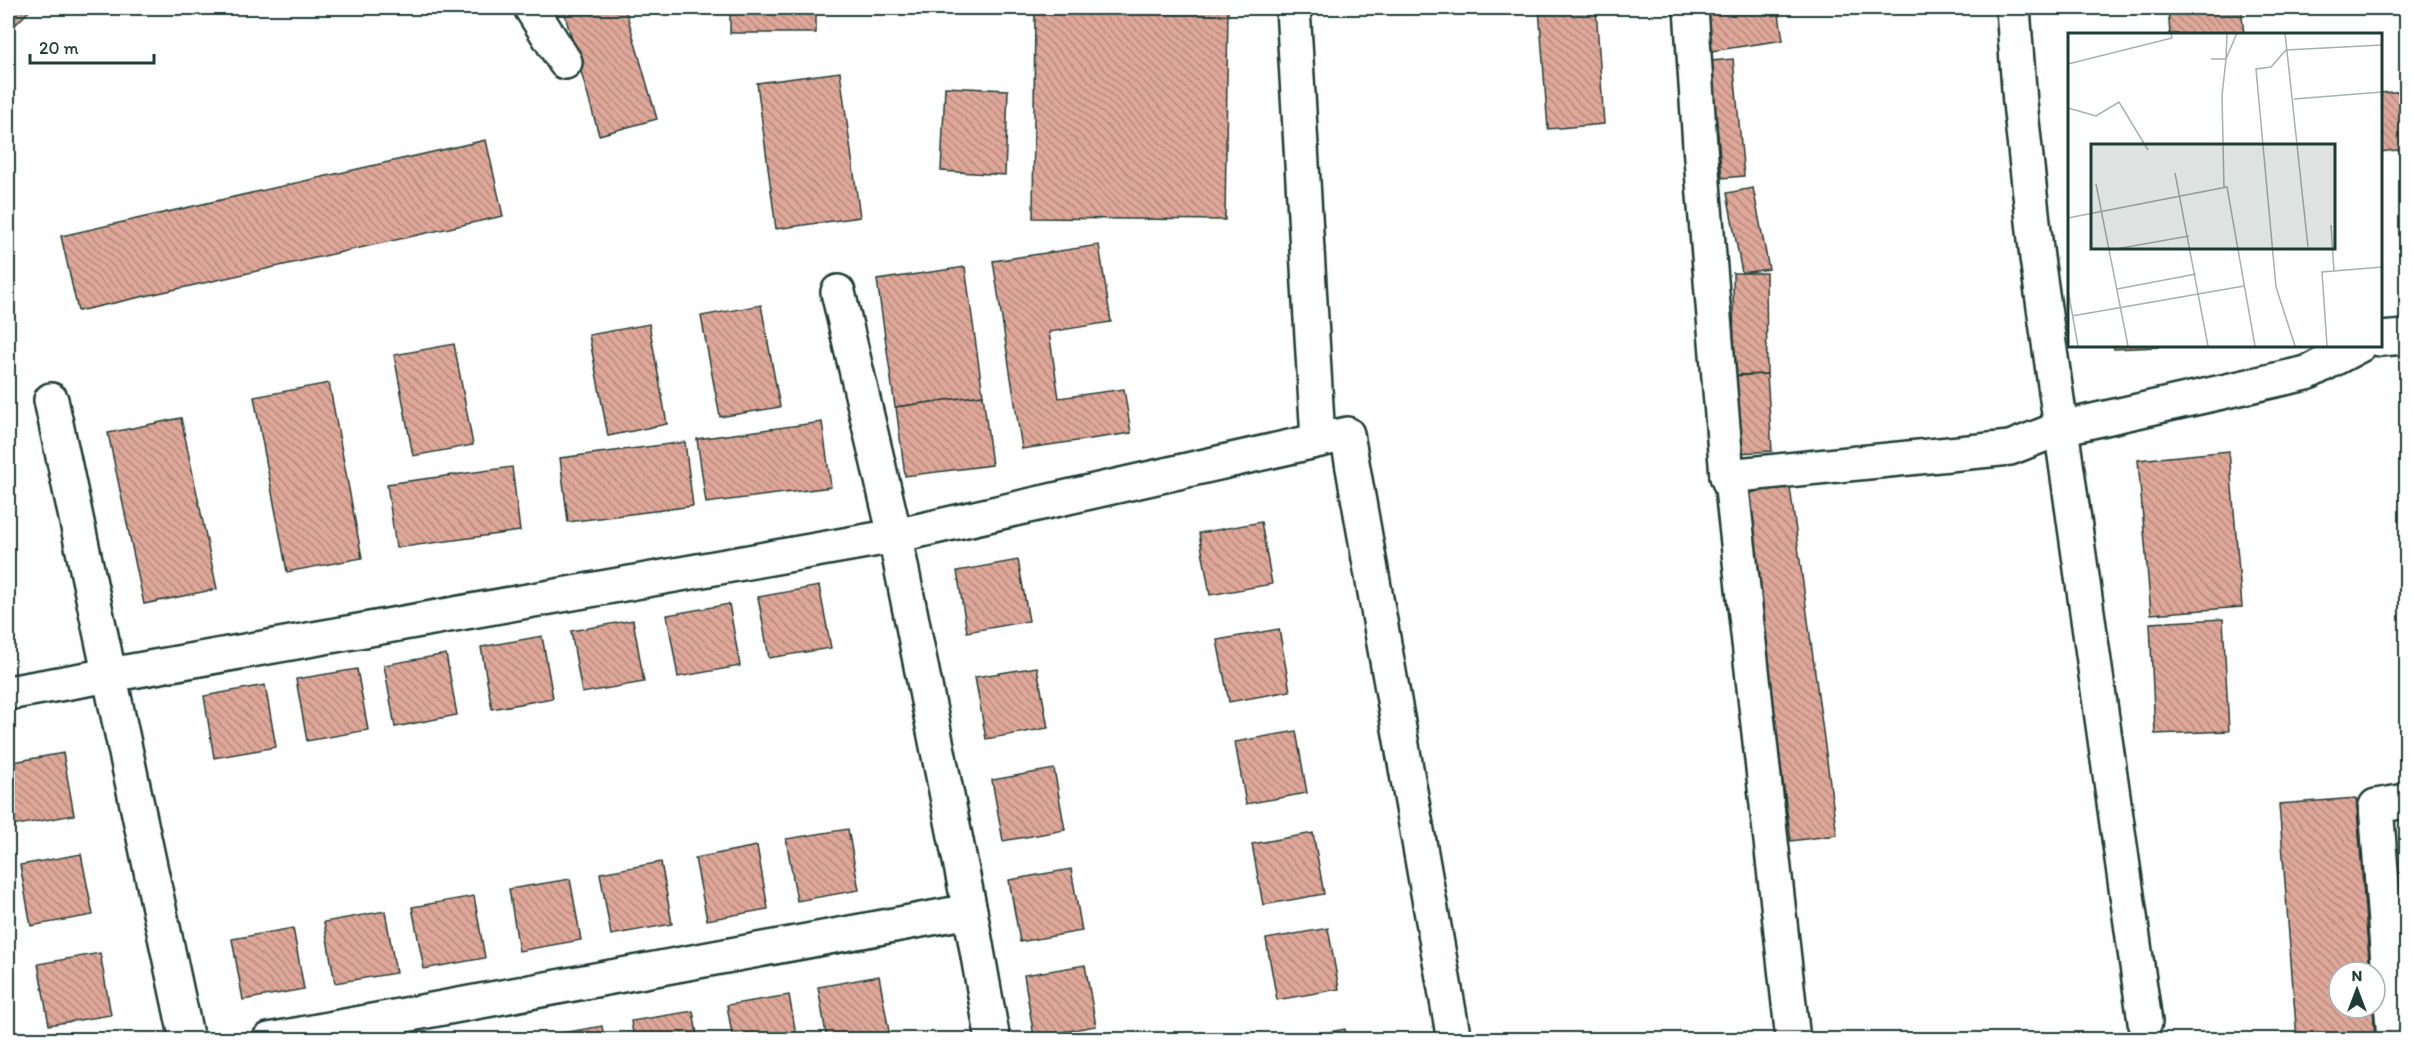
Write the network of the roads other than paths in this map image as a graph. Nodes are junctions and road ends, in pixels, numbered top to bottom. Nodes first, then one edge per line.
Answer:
1 (531, 8) edge
2 (1293, 8) edge
3 (1691, 8) edge
4 (2013, 8) edge
5 (565, 62) dead end
6 (838, 292) dead end
7 (2406, 337) edge
8 (2381, 339) edge
9 (2358, 346) edge
10 (51, 400) dead end
11 (2061, 428) junction
12 (1317, 440) junction
13 (1727, 476) junction
14 (895, 536) junction
15 (110, 675) junction
16 (8, 693) edge
17 (2391, 803) edge
18 (970, 911) junction
19 (2145, 1022) dead end
20 (187, 1040) edge
21 (269, 1040) edge
22 (993, 1040) edge
23 (1454, 1040) edge
24 (1793, 1040) edge
25 (2394, 1040) edge

1 - 5 street
2 - 12 street
3 - 13 street
4 - 11 street
6 - 14 street
7 - 8 street
9 - 11 street
10 - 15 street
11 - 13 street
11 - 19 street
12 - 14 street
12 - 23 street
13 - 24 street
14 - 15 street
14 - 18 street
15 - 16 street
15 - 20 street
17 - 25 street
18 - 21 street
18 - 22 street

